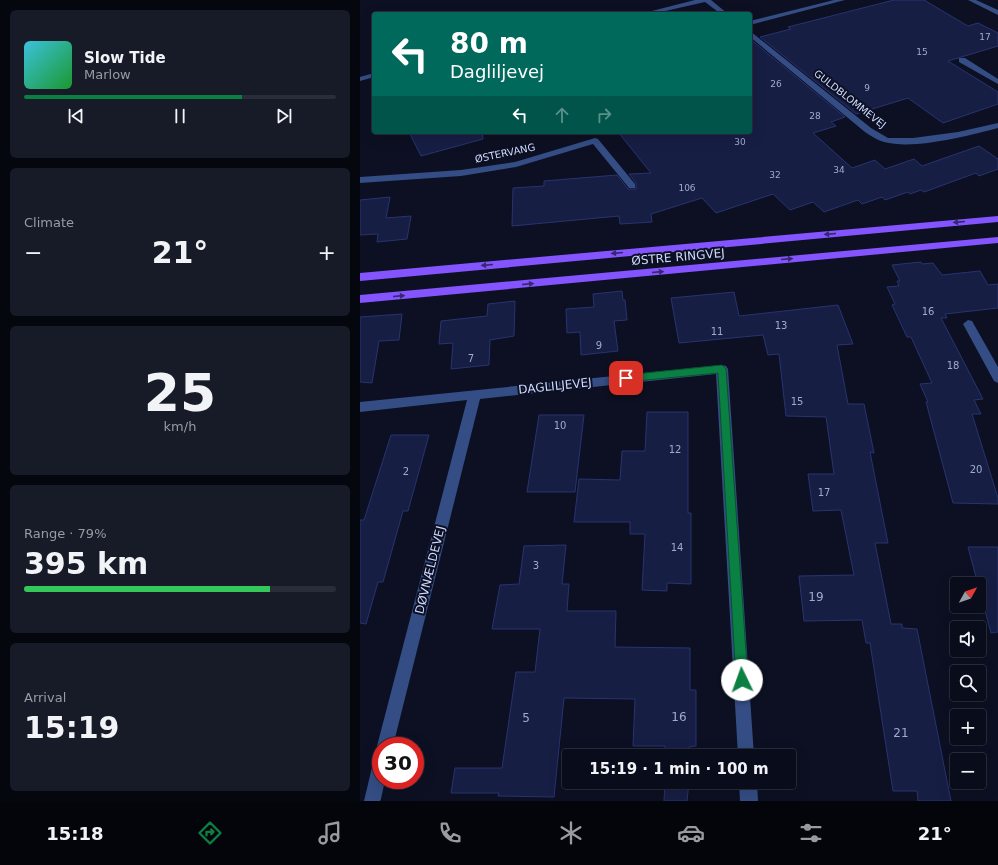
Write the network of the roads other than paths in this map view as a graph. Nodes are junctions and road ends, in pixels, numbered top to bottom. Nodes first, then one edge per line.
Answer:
1 (704, 0) edge
2 (707, 0) edge
3 (842, 0) edge
4 (971, 0) edge
5 (652, 12) edge
6 (723, 12) edge
7 (998, 13) edge
8 (752, 22) edge
9 (752, 35) edge
10 (962, 60) dead end
11 (372, 76) edge
12 (360, 79) edge
13 (998, 82) edge
14 (998, 125) edge
15 (360, 180) edge
16 (632, 186) dead end
17 (998, 219) edge
18 (998, 240) edge
19 (360, 277) edge
20 (360, 299) edge
21 (968, 324) dead end
22 (998, 378) edge
23 (475, 394) junction
24 (360, 406) edge
25 (387, 737) edge
26 (746, 749) edge
27 (374, 789) edge
28 (748, 789) edge
29 (372, 799) dead end
30 (749, 801) edge

1 - 5 street
2 - 6 street
3 - 8 street
4 - 7 street
9 - 14 street, GULDBLOMMEVEJ
10 - 13 street
11 - 12 street
15 - 16 street, ØSTERVANG
17 -> 19 main road, ØSTRE RINGVEJ
20 -> 18 main road, ØSTRE RINGVEJ
21 - 22 street
23 - 24 street, DAGLILJEVEJ
23 - 25 street, DØVNÆLDEVEJ
23 - 26 street, DAGLILJEVEJ
27 - 29 street
28 - 30 street

